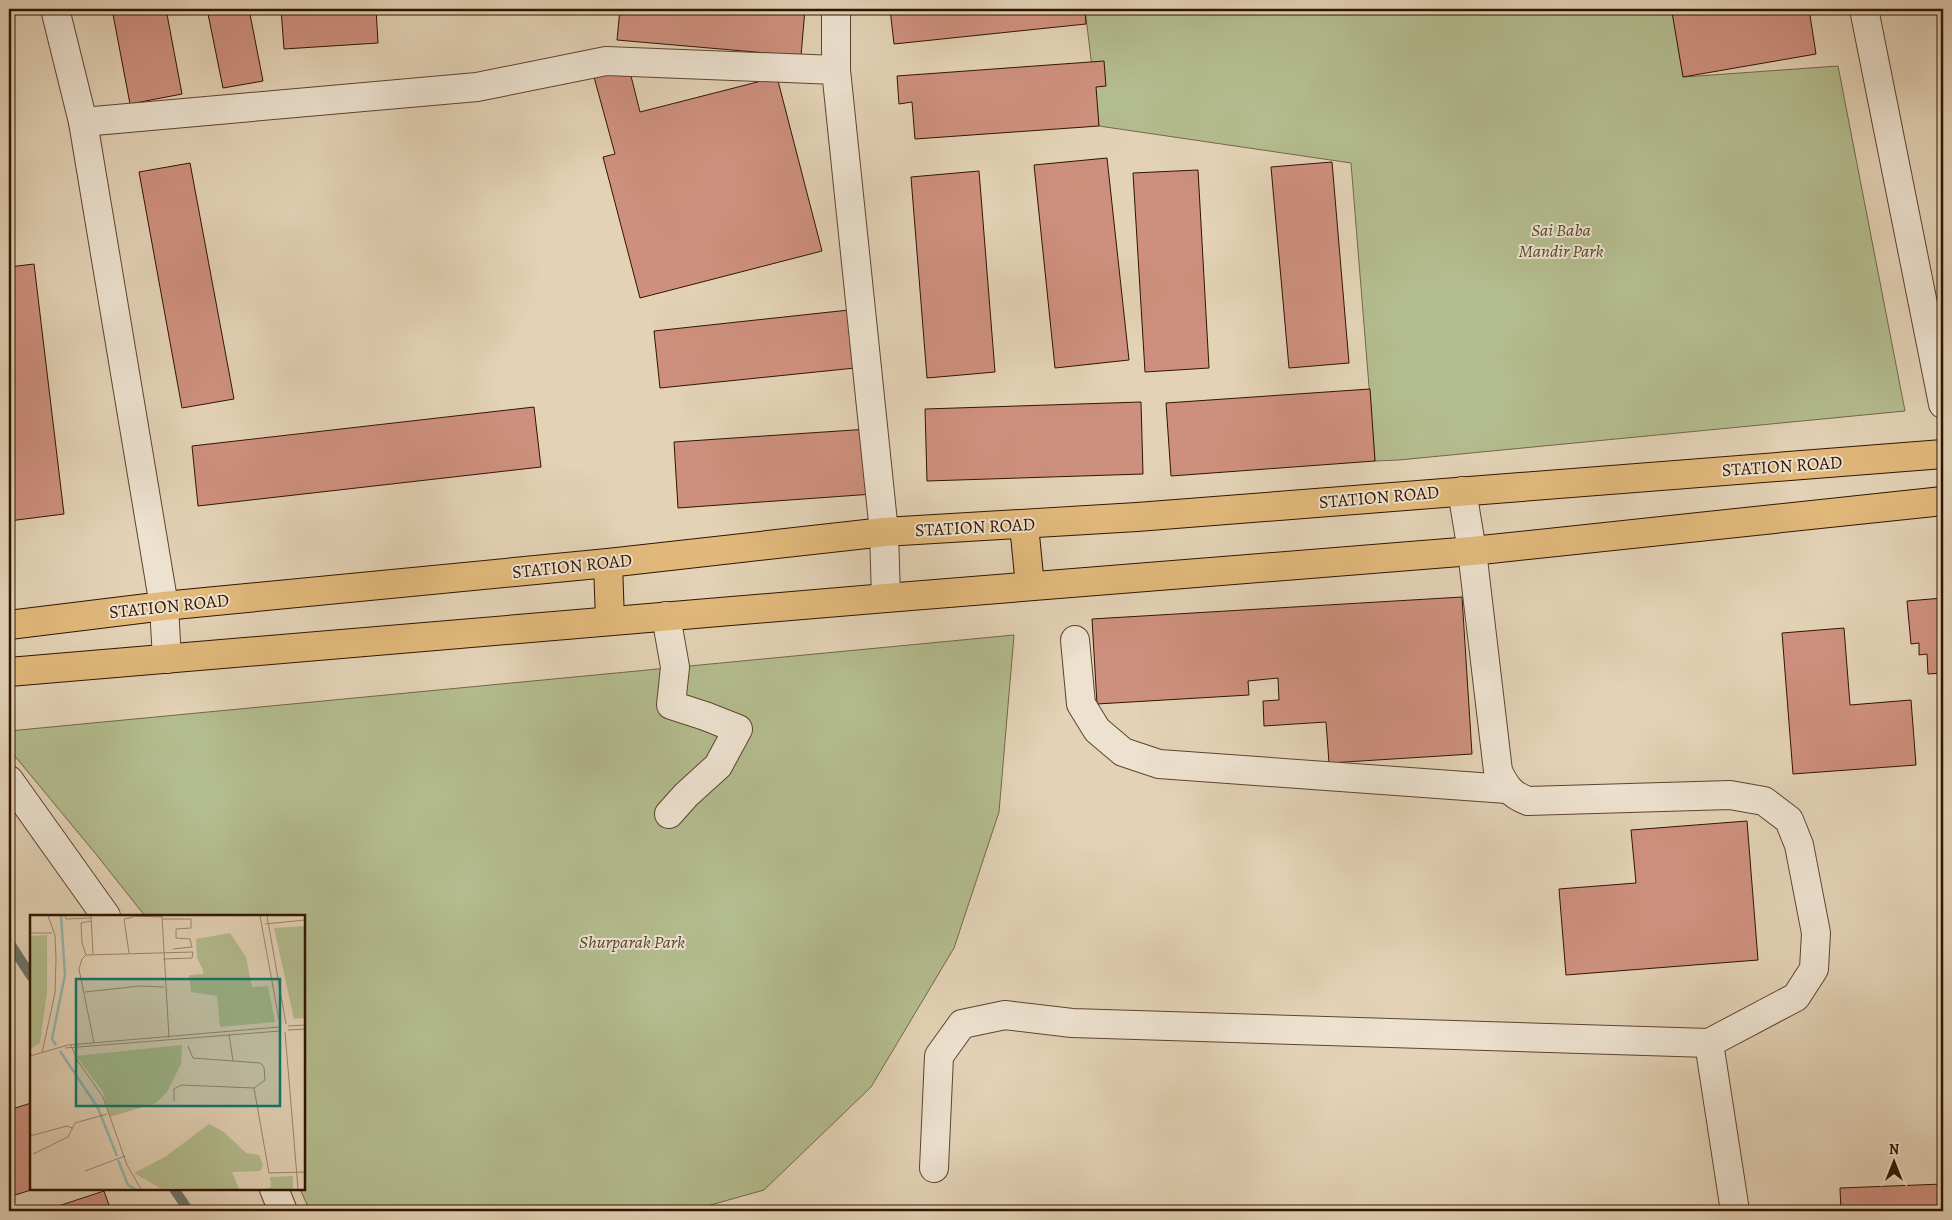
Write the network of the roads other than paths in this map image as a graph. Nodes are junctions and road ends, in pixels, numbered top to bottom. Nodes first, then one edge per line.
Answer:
1 (55, 9) edge
2 (836, 9) edge
3 (1864, 9) edge
4 (836, 70) junction
5 (83, 122) junction
6 (1943, 404) edge
7 (1943, 454) edge
8 (1943, 467) edge
9 (1943, 472) edge
10 (1462, 491) junction
11 (1943, 501) edge
12 (1024, 525) junction
13 (884, 532) junction
14 (1472, 551) junction
15 (608, 563) junction
16 (1030, 586) junction
17 (886, 598) junction
18 (164, 606) junction
19 (666, 616) junction
20 (610, 621) junction
21 (9, 625) edge
22 (1075, 640) dead end
23 (167, 659) junction
24 (9, 672) edge
25 (9, 780) edge
26 (1506, 789) junction
27 (669, 814) dead end
28 (105, 915) edge
29 (1709, 1043) junction
30 (934, 1168) dead end
31 (274, 1190) edge
32 (283, 1211) edge
33 (1735, 1211) edge

1 - 5 street
2 - 4 street
3 - 6 street
4 - 5 street
4 - 13 street
5 - 18 street
7 - 10 main road, STATION ROAD
8 - 9 main road
10 - 12 main road, STATION ROAD
10 - 14 street
11 - 14 main road
12 - 13 main road, STATION ROAD
12 - 16 main road
13 - 15 main road, STATION ROAD
13 - 17 street
14 - 16 main road
14 - 26 street
15 - 18 main road, STATION ROAD
15 - 20 main road
16 - 17 main road
17 - 19 main road
18 - 21 main road, STATION ROAD
18 - 23 street
19 - 20 main road
19 - 27 street
20 - 23 main road
22 - 26 street
23 - 24 main road
25 - 28 street
26 - 29 street
29 - 30 street
29 - 33 street
31 - 32 street

